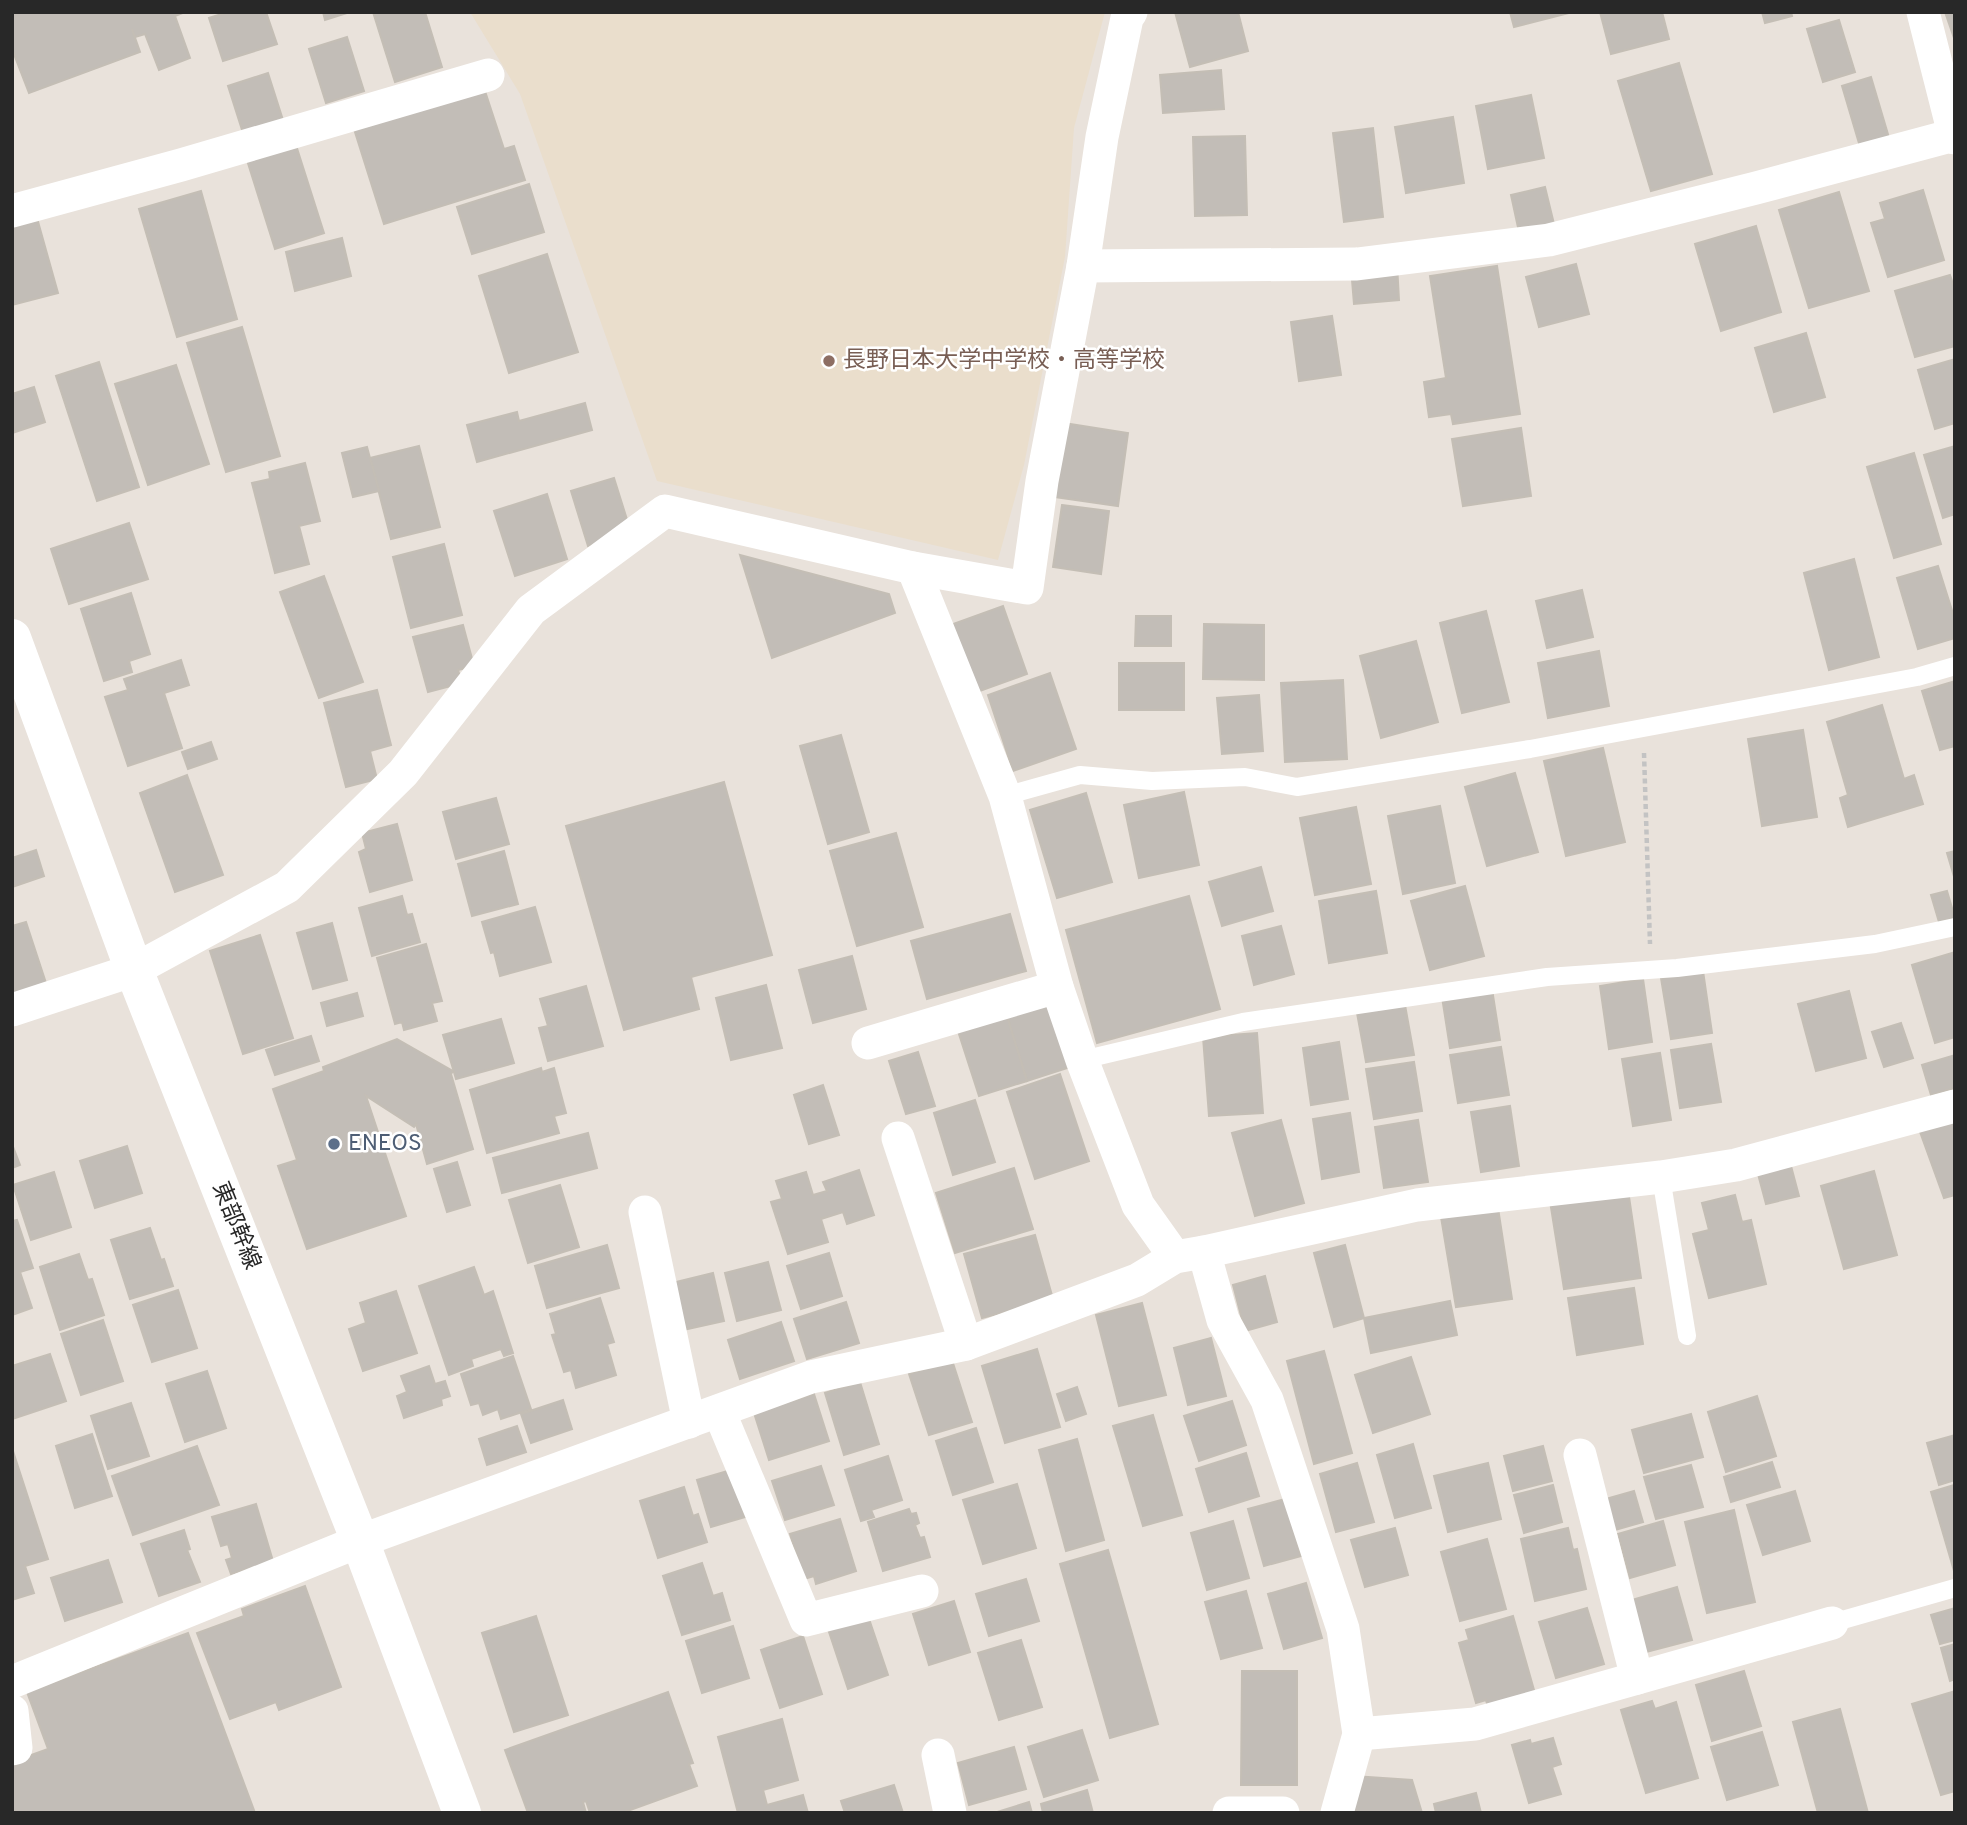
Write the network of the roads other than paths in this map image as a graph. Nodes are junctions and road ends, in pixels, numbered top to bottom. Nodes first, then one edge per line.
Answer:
1 (1130, 12) edge
2 (1923, 12) edge
3 (488, 75) dead end
4 (1954, 136) edge
5 (12, 211) edge
6 (1083, 266) junction
7 (913, 568) junction
8 (12, 638) edge
9 (1955, 666) edge
10 (1005, 796) junction
11 (1955, 927) edge
12 (134, 970) junction
13 (1057, 987) junction
14 (12, 1010) edge
15 (869, 1043) dead end
16 (1082, 1060) junction
17 (1955, 1106) edge
18 (898, 1138) dead end
19 (1661, 1177) junction
20 (645, 1212) dead end
21 (1190, 1254) junction
22 (1688, 1336) dead end
23 (966, 1344) junction
24 (704, 1416) junction
25 (1580, 1455) dead end
26 (360, 1541) junction
27 (1955, 1588) edge
28 (922, 1591) dead end
29 (1832, 1623) joint
30 (1637, 1678) junction
31 (12, 1682) edge
32 (12, 1711) edge
33 (1359, 1734) junction
34 (12, 1749) edge
35 (938, 1755) dead end
36 (462, 1813) edge
37 (950, 1813) edge
38 (1230, 1813) edge
39 (1283, 1813) edge
40 (1337, 1813) edge

1 - 6 street
2 - 4 street
3 - 5 street
4 - 6 street
6 - 7 street
7 - 10 street
7 - 12 street
8 - 12 street, 東部幹線
9 - 10 lane
10 - 13 street
11 - 16 lane
12 - 14 street
12 - 26 street, 東部幹線
13 - 15 street
13 - 16 street
16 - 21 street
17 - 19 street
18 - 23 street
19 - 21 street
19 - 22 lane
20 - 24 street
21 - 23 street
21 - 33 street
23 - 24 street
24 - 26 street
24 - 28 street
25 - 30 street
26 - 31 street
26 - 36 street, 東部幹線
27 - 29 lane
29 - 30 street
30 - 33 street
32 - 34 street
33 - 40 street
35 - 37 street
38 - 39 street

